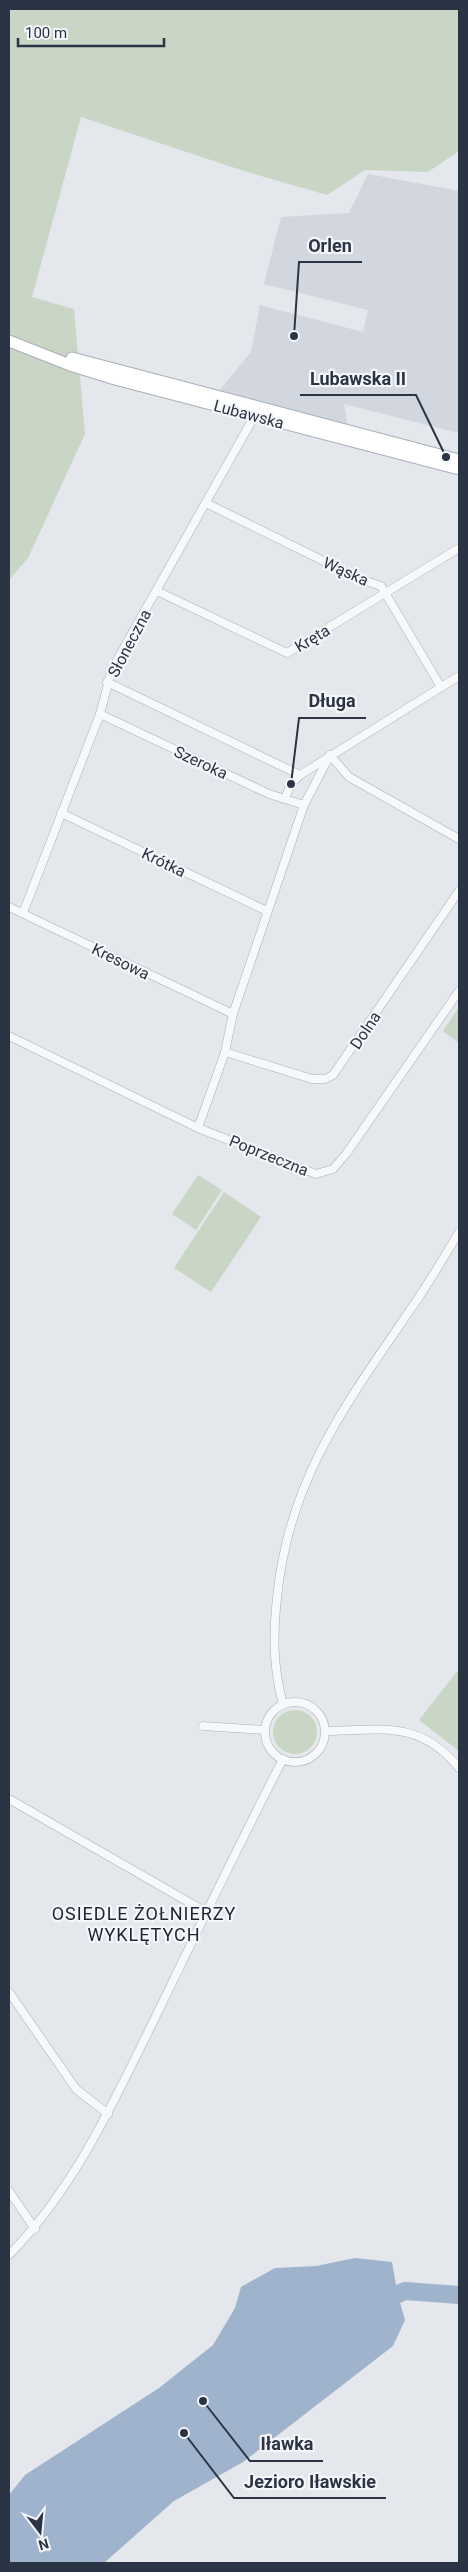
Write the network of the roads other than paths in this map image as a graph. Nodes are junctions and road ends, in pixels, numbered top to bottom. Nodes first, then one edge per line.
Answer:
1 (9, 341) edge
2 (42, 353) junction
3 (269, 409) junction
4 (255, 415) junction
5 (459, 460) edge
6 (459, 469) edge
7 (206, 503) junction
8 (459, 548) edge
9 (158, 591) junction
10 (386, 593) junction
11 (459, 678) edge
12 (108, 682) junction
13 (442, 687) junction
14 (100, 714) junction
15 (330, 755) junction
16 (300, 775) junction
17 (285, 798) junction
18 (304, 805) junction
19 (61, 812) junction
20 (459, 839) edge
21 (459, 891) edge
22 (9, 907) edge
23 (267, 911) junction
24 (22, 913) junction
25 (459, 991) edge
26 (233, 1014) junction
27 (9, 1036) edge
28 (225, 1052) junction
29 (198, 1128) junction
30 (459, 1232) edge
31 (284, 1704) junction
32 (203, 1726) dead end
33 (265, 1730) junction
34 (326, 1731) junction
35 (283, 1759) junction
36 (459, 1768) edge
37 (9, 1799) edge
38 (206, 1912) junction
39 (9, 1992) edge
40 (108, 2114) junction
41 (9, 2191) edge
42 (35, 2229) junction
43 (9, 2255) edge

1 - 2 main road, Lubawska
2 - 3 main road, Lubawska
2 - 4 main road, Lubawska
3 - 4 main road
3 - 5 main road, Lubawska
4 - 6 main road, Lubawska
4 - 7 street, Słoneczna
7 - 9 street, Słoneczna
7 - 10 street, Wąska
8 - 10 street, Kręta
9 - 10 street, Kręta
9 - 12 street, Słoneczna
10 - 13 street, Wąska
11 - 13 street
12 - 14 street, Słoneczna
12 - 16 street, Szeroka
13 - 15 street
14 - 17 street, Szeroka
14 - 19 street, Słoneczna
15 - 16 street
15 - 18 street
15 - 20 street
16 - 17 street
17 - 18 street, Szeroka
18 - 23 street
19 - 23 street, Krótka
19 - 24 street, Słoneczna
21 - 28 street, Dolna
22 - 24 street, Kresowa
23 - 26 street
24 - 26 street, Kresowa
25 - 29 street, Poprzeczna
26 - 28 street
27 - 29 street, Poprzeczna
28 - 29 street
30 - 31 street
31 - 33 street
31 - 34 street
32 - 33 street
33 - 35 street
34 - 35 street
34 - 36 street
35 - 38 street
37 - 38 street
38 - 40 street
39 - 40 street
40 - 42 street
41 - 42 street
42 - 43 street

